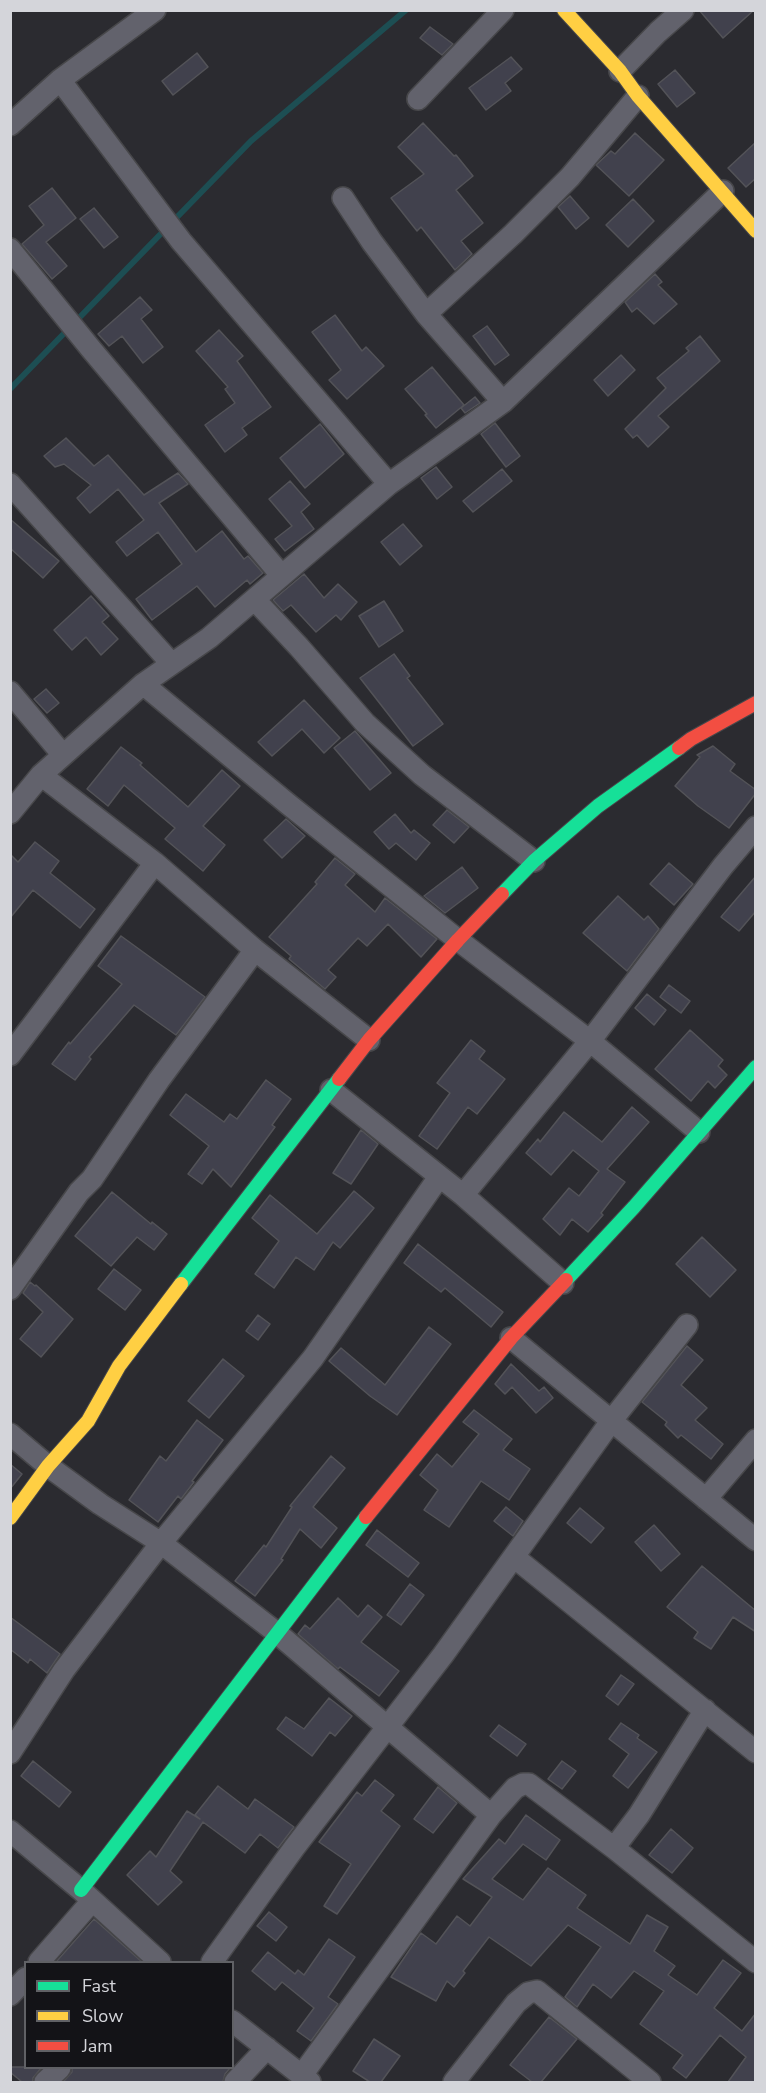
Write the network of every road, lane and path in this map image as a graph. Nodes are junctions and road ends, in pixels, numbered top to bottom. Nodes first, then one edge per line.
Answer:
1 (155, 10) edge
2 (503, 10) edge
3 (564, 10) edge
4 (683, 10) edge
5 (620, 71) junction
6 (60, 80) junction
7 (638, 96) junction
8 (418, 99) dead end
9 (10, 125) edge
10 (723, 191) junction
11 (344, 198) dead end
12 (756, 231) edge
13 (10, 249) edge
14 (426, 314) junction
15 (503, 402) junction
16 (10, 484) edge
17 (389, 484) junction
18 (281, 576) junction
19 (255, 600) junction
20 (171, 663) junction
21 (143, 684) junction
22 (10, 692) edge
23 (756, 703) edge
24 (63, 755) junction
25 (41, 775) junction
26 (10, 813) edge
27 (756, 827) edge
28 (534, 861) junction
29 (155, 863) junction
30 (458, 940) junction
31 (255, 951) junction
32 (369, 1040) junction
33 (590, 1041) junction
34 (10, 1055) edge
35 (756, 1067) edge
36 (331, 1090) junction
37 (699, 1132) junction
38 (439, 1177) junction
39 (463, 1195) junction
40 (563, 1283) junction
41 (10, 1289) edge
42 (687, 1325) dead end
43 (511, 1338) junction
44 (612, 1420) junction
45 (10, 1434) edge
46 (756, 1440) edge
47 (48, 1466) junction
48 (706, 1499) junction
49 (10, 1518) edge
50 (756, 1540) edge
51 (161, 1543) junction
52 (514, 1557) junction
53 (277, 1633) junction
54 (705, 1710) junction
55 (387, 1728) junction
56 (756, 1752) edge
57 (10, 1753) edge
58 (491, 1815) junction
59 (10, 1831) edge
60 (614, 1848) junction
61 (87, 1895) junction
62 (40, 1961) edge
63 (158, 1961) edge
64 (213, 1961) edge
65 (756, 1962) edge
66 (24, 1980) edge
67 (10, 1995) edge
68 (234, 2023) edge
69 (267, 2048) junction
70 (58, 2069) edge
71 (306, 2079) edge
72 (45, 2082) edge
73 (235, 2082) edge
74 (454, 2082) edge
75 (650, 2082) edge

1 - 6 street
2 - 8 street
3 - 5 street
4 - 5 street
5 - 7 street
6 - 9 street
6 - 17 street
7 - 10 street
7 - 14 street
10 - 12 street
10 - 15 street
11 - 14 street
13 - 18 street
14 - 15 street
15 - 17 street
16 - 20 street
17 - 18 street
18 - 19 street
19 - 20 street
19 - 28 street
20 - 21 street
21 - 24 street
21 - 30 street
22 - 24 street
23 - 28 street
24 - 25 street
25 - 26 street
25 - 29 street
27 - 33 street
28 - 30 street
29 - 31 street
29 - 34 street
30 - 32 street
30 - 33 street
31 - 32 street
31 - 41 street
32 - 36 street
33 - 37 street
33 - 39 street
35 - 37 street
36 - 38 street
36 - 47 street
37 - 40 street
38 - 39 street
38 - 51 street
39 - 40 street
40 - 43 street
42 - 44 street
43 - 44 street
43 - 53 street
44 - 48 street
44 - 52 street
45 - 47 street
46 - 48 street
47 - 49 street
47 - 51 street
48 - 50 street
51 - 53 street
51 - 57 street
52 - 54 street
52 - 55 street
53 - 55 street
53 - 61 street
54 - 56 street
54 - 60 street
55 - 58 street
55 - 64 street
58 - 60 street
58 - 71 street
59 - 61 street
60 - 65 street
61 - 62 street
61 - 63 street
66 - 67 street
68 - 69 street
69 - 71 street
69 - 73 street
70 - 72 street
74 - 75 street

